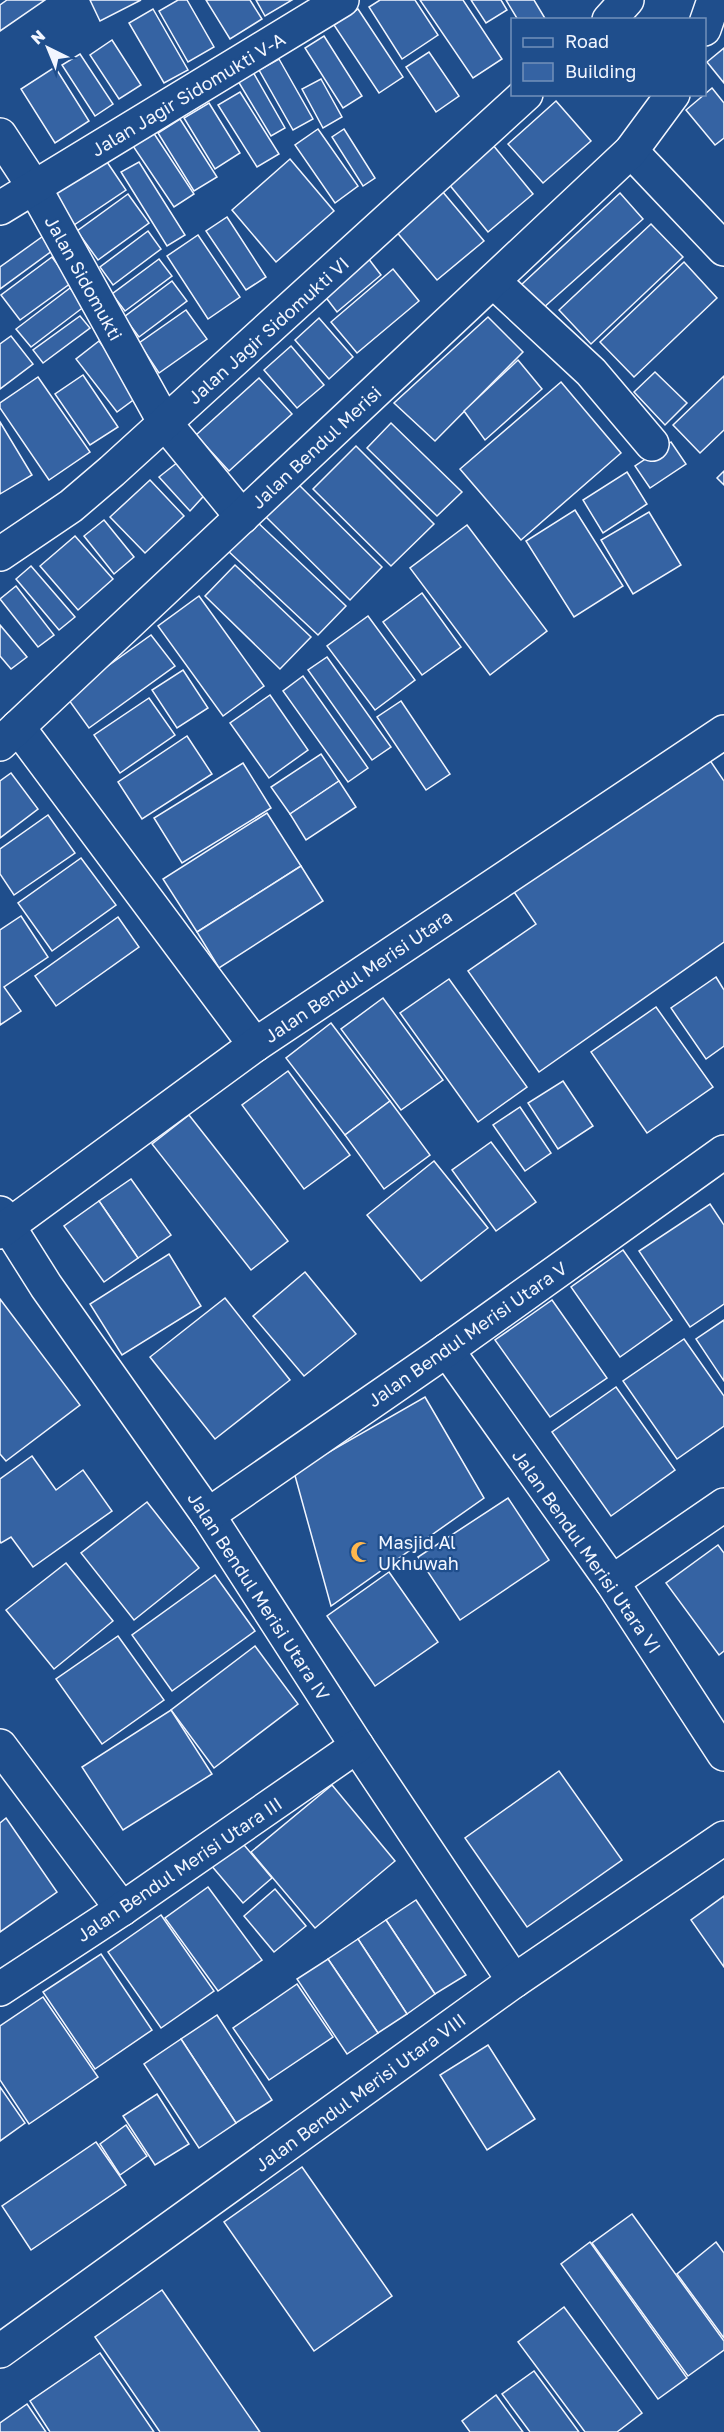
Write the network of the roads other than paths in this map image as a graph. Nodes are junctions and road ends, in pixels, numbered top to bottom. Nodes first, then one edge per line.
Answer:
1 (342, 0) edge
2 (627, 0) edge
3 (714, 0) edge
4 (611, 18) edge
5 (706, 26) edge
6 (524, 96) edge
7 (672, 96) edge
8 (0, 135) edge
9 (631, 151) junction
10 (34, 187) junction
11 (0, 208) edge
12 (724, 249) edge
13 (493, 281) junction
14 (176, 438) junction
15 (652, 444) dead end
16 (242, 517) junction
17 (0, 554) edge
18 (724, 732) edge
19 (9, 735) edge
20 (255, 1045) junction
21 (724, 1152) edge
22 (3, 1224) edge
23 (447, 1350) junction
24 (724, 1504) edge
25 (208, 1515) junction
26 (612, 1582) junction
27 (0, 1746) edge
28 (357, 1746) junction
29 (724, 1754) edge
30 (724, 1838) edge
31 (122, 1909) junction
32 (514, 1981) junction
33 (0, 1989) edge
34 (0, 2351) edge

1 - 10 street, Jalan Jagir Sidomukti V-A
2 - 4 street
3 - 5 street
6 - 14 street, Jalan Jagir Sidomukti VI
7 - 9 street, Jalan Bendul Merisi
8 - 10 street, Jalan Sidomukti
9 - 12 street
9 - 13 street, Jalan Bendul Merisi
10 - 11 street, Jalan Jagir Sidomukti V-A
10 - 14 street, Jalan Sidomukti
13 - 15 street
13 - 16 street, Jalan Bendul Merisi
14 - 16 street, Jalan Sidomukti
14 - 17 street, Jalan Jagir Sidomukti VI
16 - 19 street, Jalan Bendul Merisi
18 - 20 street, Jalan Bendul Merisi Utara
19 - 20 street
20 - 22 street, Jalan Bendul Merisi Utara
21 - 23 street, Jalan Bendul Merisi Utara V
22 - 25 street, Jalan Bendul Merisi Utara IV
23 - 25 street, Jalan Bendul Merisi Utara V
23 - 26 street, Jalan Bendul Merisi Utara VI
24 - 26 street
25 - 28 street, Jalan Bendul Merisi Utara IV
26 - 29 street, Jalan Bendul Merisi Utara VI
27 - 31 street
28 - 31 street, Jalan Bendul Merisi Utara III
28 - 32 street, Jalan Bendul Merisi Utara IV
30 - 32 street, Jalan Bendul Merisi Utara VIII
31 - 33 street, Jalan Bendul Merisi Utara III
32 - 34 street, Jalan Bendul Merisi Utara VIII

